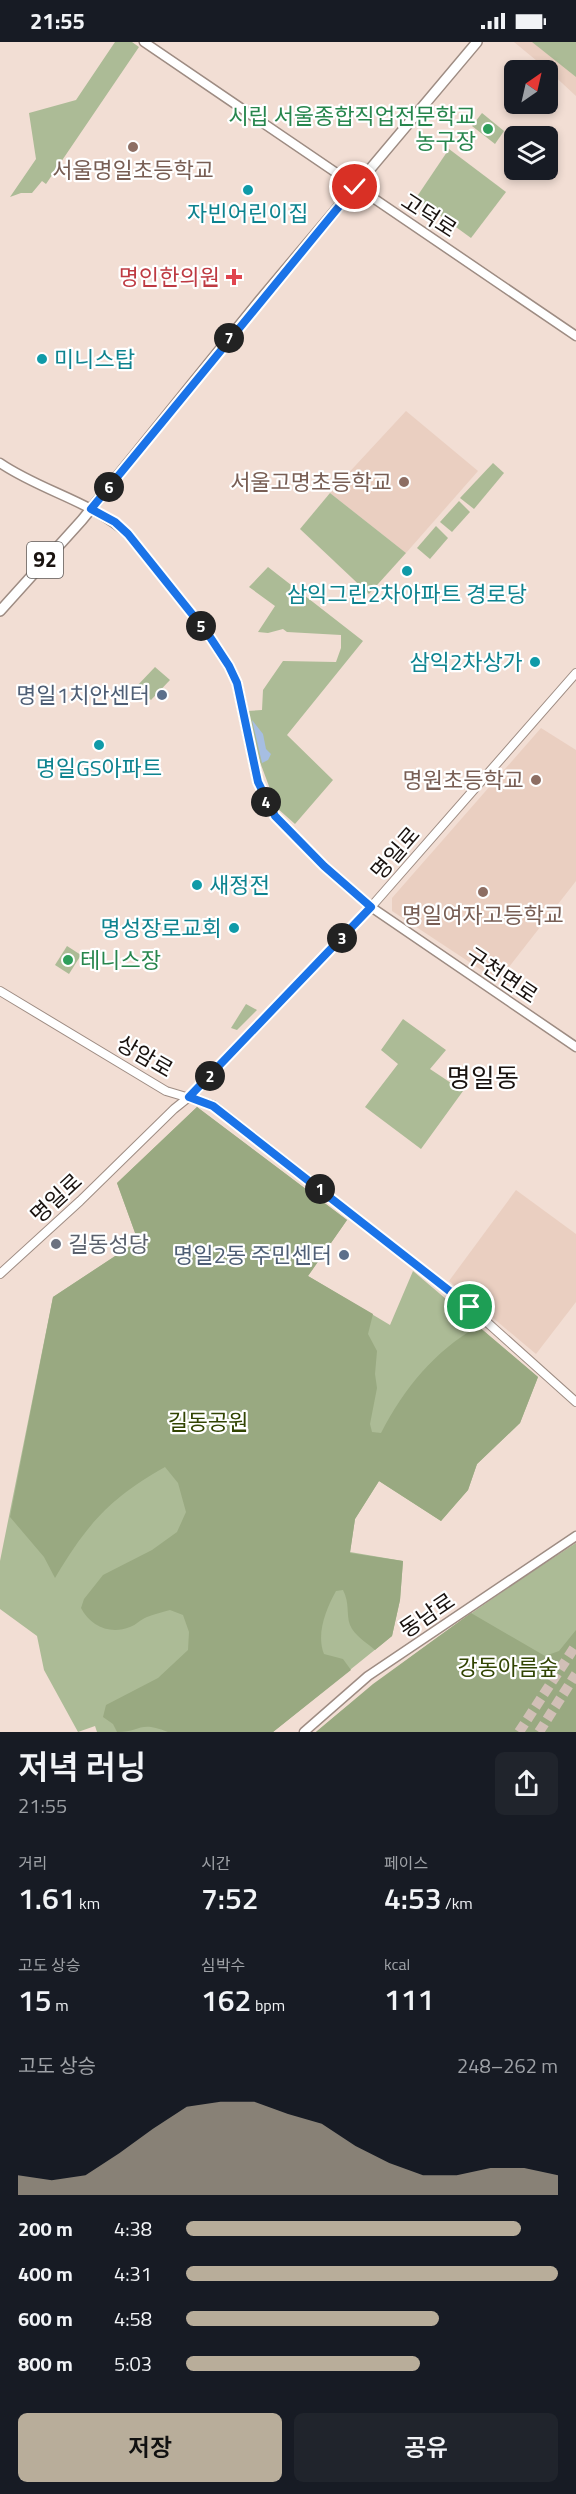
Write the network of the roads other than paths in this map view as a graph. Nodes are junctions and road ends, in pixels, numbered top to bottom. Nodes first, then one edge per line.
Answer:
1 (144, 42) edge
2 (477, 42) edge
3 (355, 187) junction
4 (576, 336) edge
5 (0, 463) edge
6 (91, 509) junction
7 (0, 611) edge
8 (576, 673) edge
9 (371, 907) junction
10 (0, 991) edge
11 (576, 1047) edge
12 (189, 1097) junction
13 (0, 1274) edge
14 (576, 1402) edge
15 (576, 1536) edge
16 (304, 1732) edge

1 - 3 main road, 고덕로
2 - 3 main road, 92
3 - 4 main road, 고덕로
3 - 6 main road, 92
5 - 6 main road, 구천면로
6 - 7 main road, 92
6 - 9 main road, 구천면로
8 - 9 street, 명일로
9 - 11 main road, 구천면로
9 - 12 street, 명일로
10 - 12 street, 상암로
12 - 13 street, 명일로
12 - 14 street, 상암로
15 - 16 main road, 동남로

